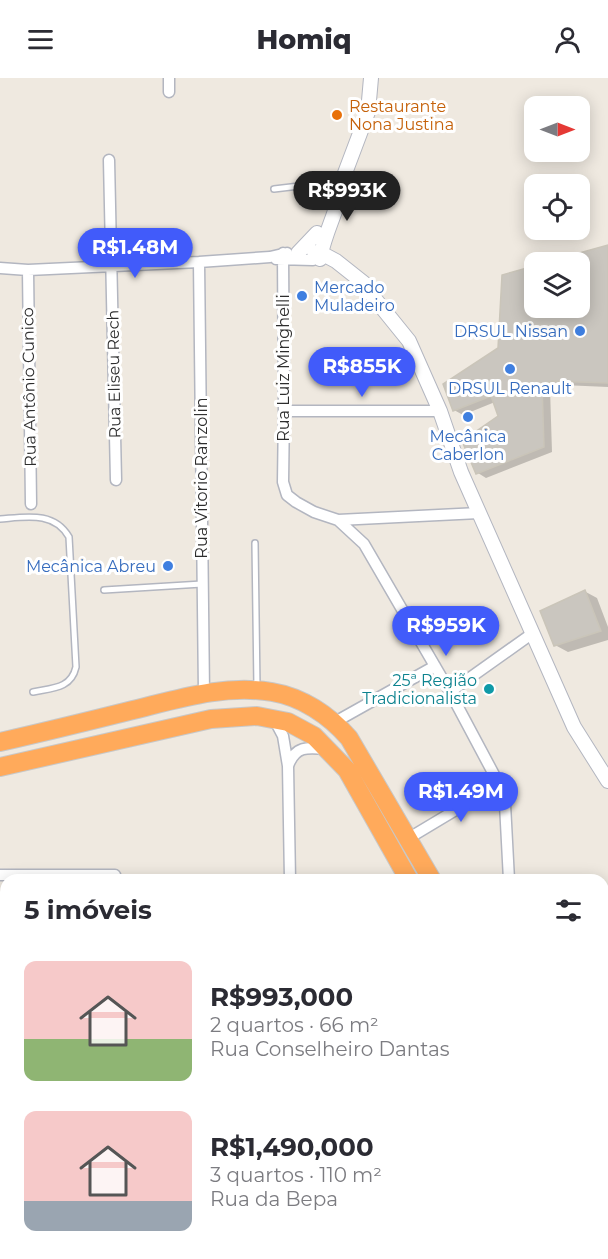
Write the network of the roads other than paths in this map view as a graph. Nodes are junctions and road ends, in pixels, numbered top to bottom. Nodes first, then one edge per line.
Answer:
1 (169, 78) edge
2 (371, 78) edge
3 (169, 92) dead end
4 (109, 160) dead end
5 (342, 181) junction
6 (274, 189) dead end
7 (322, 231) junction
8 (298, 253) junction
9 (317, 256) junction
10 (283, 257) junction
11 (336, 261) junction
12 (199, 262) junction
13 (112, 266) junction
14 (0, 268) edge
15 (28, 270) junction
16 (371, 294) junction
17 (284, 411) junction
18 (440, 411) junction
19 (116, 480) dead end
20 (31, 504) joint
21 (479, 513) junction
22 (31, 516) junction
23 (0, 519) edge
24 (338, 520) junction
25 (255, 543) dead end
26 (202, 584) junction
27 (104, 591) dead end
28 (533, 633) junction
29 (435, 666) junction
30 (256, 690) junction
31 (33, 692) dead end
32 (450, 692) junction
33 (204, 693) junction
34 (274, 718) junction
35 (335, 722) junction
36 (0, 742) edge
37 (328, 749) junction
38 (288, 766) junction
39 (0, 767) edge
40 (608, 781) edge
41 (499, 784) junction
42 (409, 838) junction
43 (290, 874) edge
44 (406, 874) edge
45 (429, 874) edge
46 (509, 874) edge
47 (0, 1252) edge
48 (0, 1259) edge

1 - 3 street
2 - 5 street
4 - 13 street, Rua Eliseu Rech
5 - 6 lane
5 - 7 street
7 - 8 street
7 - 9 street
7 - 11 street
8 - 9 street
8 - 10 street
9 - 10 street
9 - 11 street
9 - 16 street
10 - 12 street
10 - 17 street, Rua Luiz Minghelli
11 - 16 street
12 - 13 street
12 - 26 street, Rua Vitorio Ranzolin
13 - 15 street
13 - 19 street, Rua Eliseu Rech
14 - 15 street
15 - 20 street, Rua Antônio Cunico
16 - 18 street
17 - 18 street
17 - 24 street, Rua Luiz Minghelli
18 - 21 street
20 - 22 lane
21 - 24 street
21 - 28 street
22 - 23 lane
22 - 31 lane
24 - 29 street
25 - 30 lane
26 - 27 lane
26 - 33 street, Rua Vitorio Ranzolin
28 - 32 street
28 - 40 street
29 - 32 street
29 - 35 street
30 - 33 highway
30 - 35 highway
32 - 41 street
33 - 36 highway
34 - 37 highway
34 - 38 street
34 - 39 highway
35 - 42 highway
37 - 38 street
37 - 44 highway
38 - 43 street
41 - 42 street
41 - 46 street
42 - 45 highway
47 - 48 street

